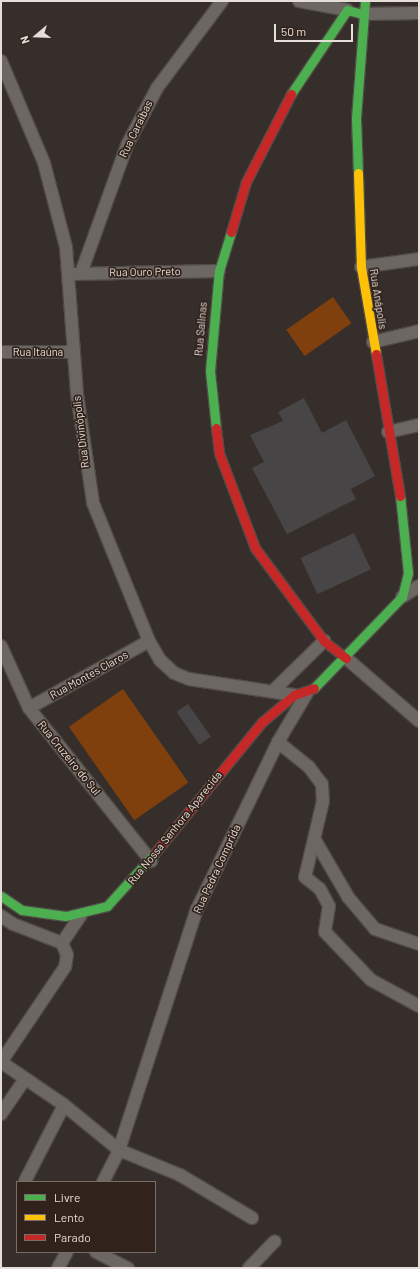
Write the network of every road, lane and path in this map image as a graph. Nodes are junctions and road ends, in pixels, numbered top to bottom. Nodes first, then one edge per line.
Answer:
1 (222, 1) edge
2 (299, 1) edge
3 (365, 1) edge
4 (347, 10) junction
5 (419, 12) edge
6 (363, 14) junction
7 (1, 61) edge
8 (419, 259) edge
9 (361, 267) junction
10 (219, 271) junction
11 (75, 274) junction
12 (419, 331) edge
13 (373, 342) junction
14 (1, 352) edge
15 (74, 352) junction
16 (419, 425) edge
17 (388, 432) junction
18 (419, 586) edge
19 (402, 597) junction
20 (324, 640) junction
21 (148, 641) junction
22 (1, 646) edge
23 (346, 658) junction
24 (276, 689) junction
25 (307, 694) junction
26 (294, 695) junction
27 (30, 708) junction
28 (416, 714) edge
29 (278, 742) junction
30 (315, 840) junction
31 (151, 861) junction
32 (1, 896) edge
33 (81, 915) junction
34 (1, 916) edge
35 (62, 943) junction
36 (419, 944) edge
37 (419, 1006) edge
38 (1, 1062) edge
39 (25, 1079) junction
40 (64, 1106) junction
41 (1, 1114) edge
42 (119, 1150) junction
43 (25, 1181) dead end
44 (104, 1181) edge
45 (252, 1218) dead end
46 (275, 1241) dead end
47 (66, 1253) edge
48 (98, 1253) edge
49 (58, 1268) edge
50 (128, 1268) edge
51 (249, 1268) edge

1 - 11 street, Rua Caraibas
2 - 4 street
3 - 6 street, Rua Anápolis
4 - 6 street
4 - 10 street, Rua Salinas
5 - 6 street
6 - 9 street, Rua Anápolis
7 - 11 street, Rua Divinópolis
8 - 9 street
9 - 13 street, Rua Anápolis
10 - 11 street, Rua Ouro Preto
10 - 20 street, Rua Salinas
11 - 15 street, Rua Divinópolis
12 - 13 street
13 - 17 street, Rua Anápolis
14 - 15 street, Rua Itaúna
15 - 21 street, Rua Divinópolis
16 - 17 street
17 - 19 street, Rua Anápolis
18 - 19 street
19 - 23 street, Rua Pedra Comprida
20 - 23 street, Rua Salinas
20 - 24 street
21 - 24 street, Rua Divinópolis
21 - 27 street, Rua Montes Claros
22 - 27 street, Rua Cruzeiro do Sul
23 - 25 street, Rua Pedra Comprida
23 - 28 street
24 - 26 street, Rua Divinópolis
25 - 26 street
25 - 29 street, Rua Pedra Comprida
26 - 31 street, Rua Nossa Senhora Aparecida
27 - 31 street, Rua Cruzeiro do Sul
29 - 30 street
29 - 42 street, Rua Pedra Comprida
30 - 36 street
30 - 37 street
31 - 33 street, Rua Nossa Senhora Aparecida
32 - 33 street, Rua Nossa Senhora Aparecida
33 - 35 street
34 - 35 street
35 - 38 street
38 - 39 street
39 - 40 street
39 - 41 street
40 - 42 street
40 - 43 street
42 - 44 street, Rua Pedra Comprida
42 - 45 street
46 - 51 street
47 - 49 street
48 - 50 street

